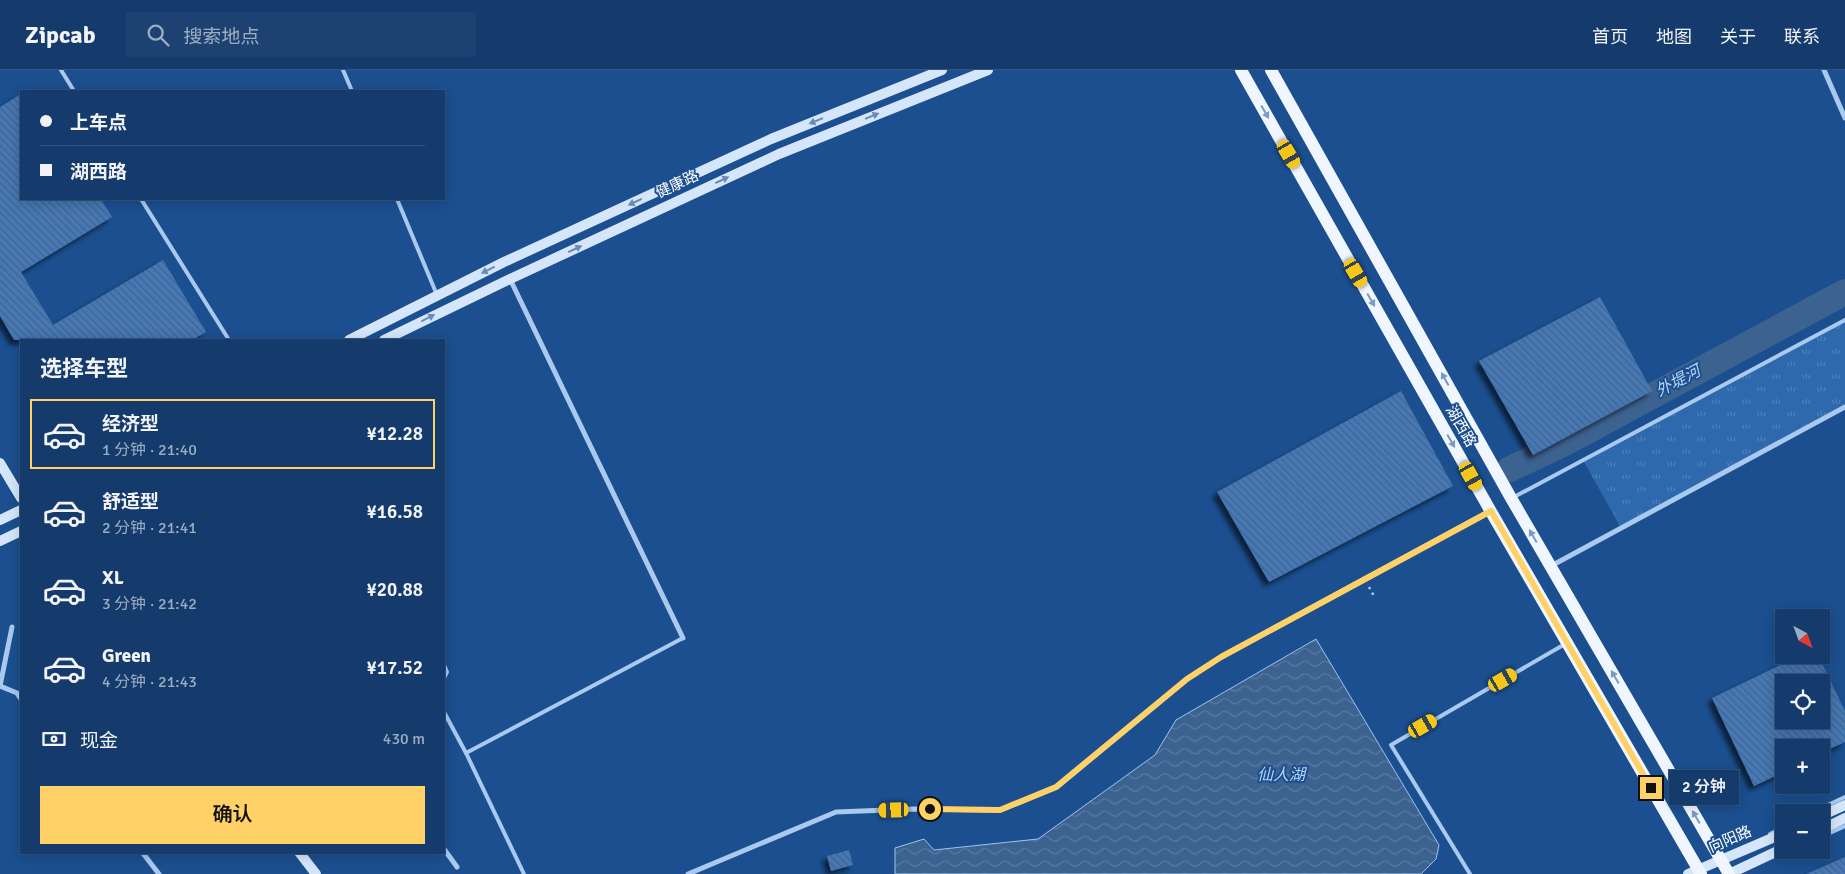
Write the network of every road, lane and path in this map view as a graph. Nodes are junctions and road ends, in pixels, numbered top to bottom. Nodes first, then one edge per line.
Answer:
1 (61, 70) edge
2 (343, 70) edge
3 (942, 70) edge
4 (988, 70) edge
5 (1241, 70) edge
6 (1271, 70) edge
7 (1824, 70) edge
8 (73, 90) edge
9 (352, 90) edge
10 (1845, 118) edge
11 (142, 200) edge
12 (397, 200) edge
13 (510, 279) junction
14 (437, 295) junction
15 (1845, 320) edge
16 (228, 339) edge
17 (350, 339) edge
18 (386, 339) edge
19 (1845, 407) edge
20 (0, 463) edge
21 (20, 496) edge
22 (1511, 498) junction
23 (20, 510) edge
24 (1491, 511) junction
25 (0, 520) edge
26 (20, 531) edge
27 (0, 541) edge
28 (1550, 566) junction
29 (12, 627) dead end
30 (683, 638) joint
31 (1567, 643) junction
32 (0, 686) edge
33 (20, 698) edge
34 (445, 714) edge
35 (466, 753) junction
36 (1845, 797) edge
37 (1830, 804) edge
38 (1845, 805) edge
39 (1830, 812) edge
40 (1845, 818) edge
41 (1830, 826) edge
42 (1845, 826) edge
43 (1775, 832) edge
44 (1830, 833) edge
45 (1775, 837) edge
46 (445, 850) edge
47 (1775, 852) edge
48 (144, 854) edge
49 (301, 854) edge
50 (1775, 856) edge
51 (1720, 860) junction
52 (458, 867) dead end
53 (1696, 872) edge
54 (159, 874) edge
55 (316, 874) edge
56 (524, 874) edge
57 (688, 874) edge
58 (1470, 874) edge
59 (1729, 874) edge

1 - 8 lane
2 - 9 lane
3 -> 14 main road, 健康路
13 -> 4 main road, 健康路
5 -> 24 main road, 湖西路
22 -> 6 main road, 湖西路
7 - 10 street
11 - 16 lane
12 - 14 lane
18 -> 13 main road, 健康路
13 - 30 street
14 - 17 main road, 健康路
15 - 22 lane
19 - 28 street
20 - 21 main road
28 -> 22 main road, 湖西路
23 - 25 main road
24 - 31 main road, 湖西路
24 - 57 street
26 - 27 main road
51 -> 28 main road, 湖西路
29 - 32 street
30 - 35 lane
31 - 53 main road, 湖西路
31 - 58 lane
32 - 33 street
34 - 35 lane
35 - 56 lane
36 - 37 lane
38 - 39 main road
40 - 41 main road
42 - 44 lane
43 - 51 lane
45 - 51 main road, 向阳路
46 - 52 street
47 - 59 main road, 向阳路
48 - 54 street
49 - 55 main road
50 - 59 lane
51 - 53 main road, 向阳路
51 - 59 main road, 湖西路

